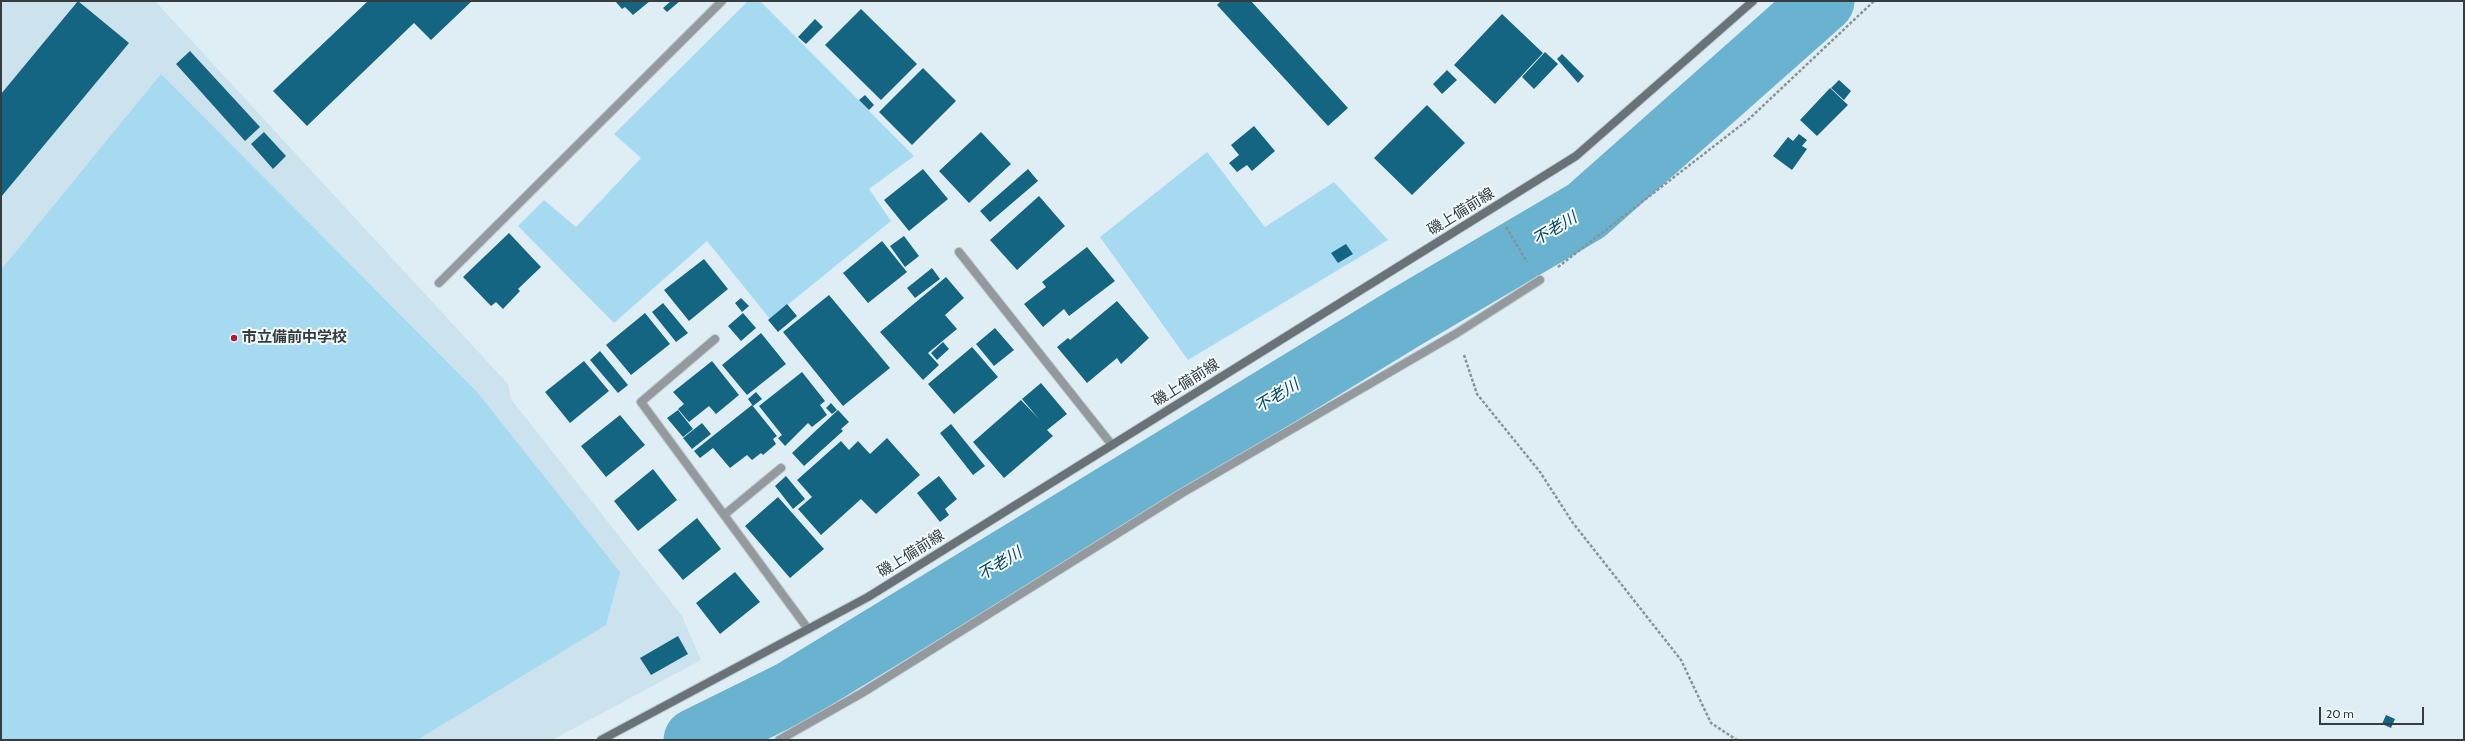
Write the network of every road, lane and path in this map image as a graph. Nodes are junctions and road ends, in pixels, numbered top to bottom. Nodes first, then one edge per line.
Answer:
1 (722, 1) edge
2 (1753, 1) edge
3 (1874, 1) edge
4 (1508, 231) dead end
5 (959, 252) dead end
6 (1529, 264) dead end
7 (1540, 280) joint
8 (439, 283) dead end
9 (1457, 333) junction
10 (715, 339) dead end
11 (1112, 445) junction
12 (781, 468) dead end
13 (724, 515) junction
14 (808, 629) junction
15 (601, 740) edge
16 (779, 740) edge
17 (1737, 740) edge

1 - 8 street
2 - 11 main road, 磯上備前線
3 - 7 path
4 - 6 path
5 - 11 street
7 - 9 street
9 - 16 street
9 - 17 path
10 - 13 street
11 - 14 main road, 磯上備前線
12 - 13 street
13 - 14 street
14 - 15 main road, 磯上備前線

